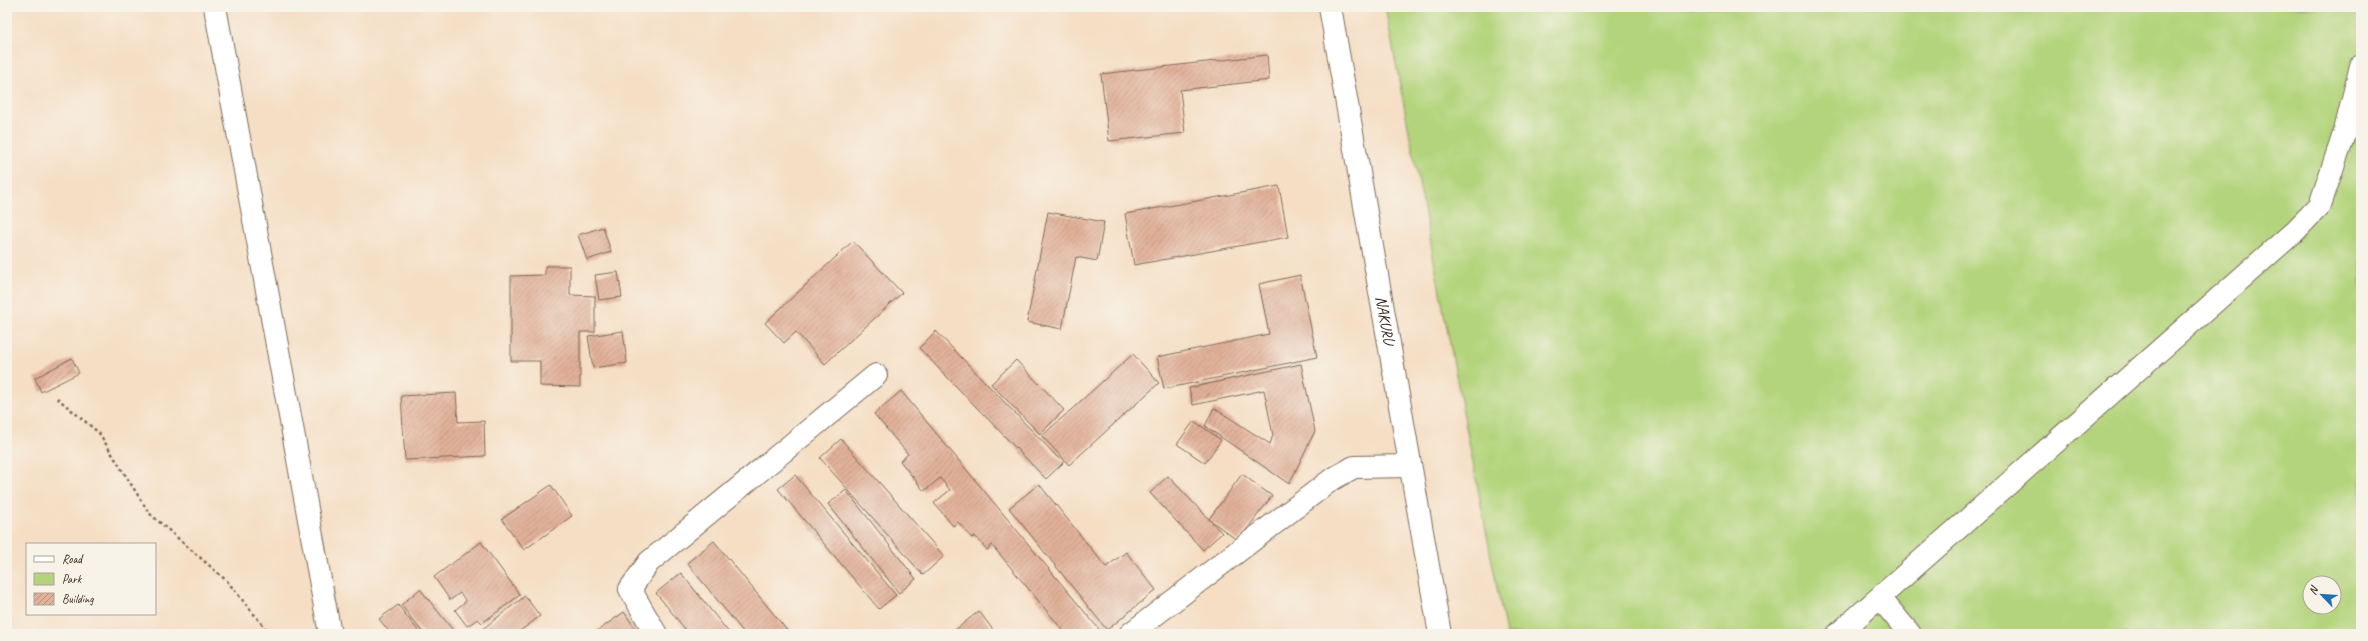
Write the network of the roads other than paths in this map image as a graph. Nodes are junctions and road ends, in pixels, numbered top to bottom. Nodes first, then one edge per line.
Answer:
1 (215, 7) edge
2 (1330, 7) edge
3 (2361, 66) edge
4 (876, 375) dead end
5 (1410, 466) junction
6 (1880, 598) junction
7 (330, 634) edge
8 (656, 634) edge
9 (1130, 634) edge
10 (1440, 634) edge
11 (1838, 634) edge
12 (1910, 634) edge

1 - 7 street
2 - 5 street, NAKURU
3 - 6 street
4 - 8 street
5 - 9 street
5 - 10 street, NAKURU
6 - 11 street
6 - 12 street

